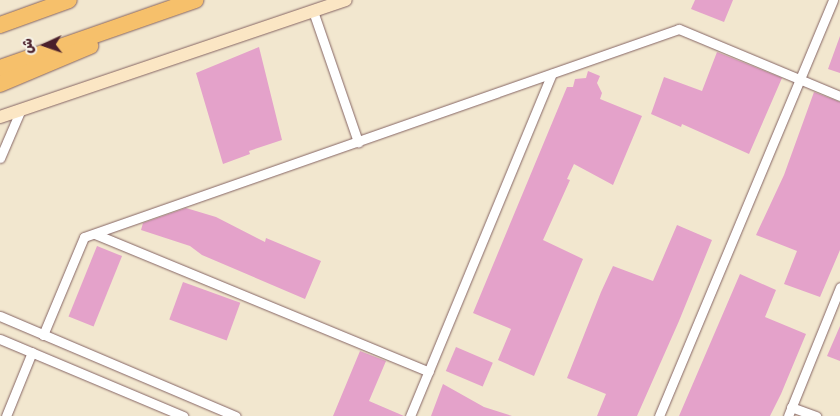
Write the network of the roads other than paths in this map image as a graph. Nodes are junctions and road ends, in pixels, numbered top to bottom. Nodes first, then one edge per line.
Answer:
1 (69, 0) edge
2 (194, 0) edge
3 (346, 0) edge
4 (833, 0) edge
5 (313, 11) junction
6 (148, 16) junction
7 (0, 24) edge
8 (0, 68) edge
9 (552, 74) junction
10 (800, 79) junction
11 (0, 84) edge
12 (840, 96) edge
13 (21, 109) junction
14 (0, 117) edge
15 (358, 142) junction
16 (0, 158) edge
17 (95, 234) junction
18 (840, 287) edge
19 (0, 316) edge
20 (43, 335) junction
21 (0, 339) edge
22 (32, 352) junction
23 (429, 372) junction
24 (789, 412) edge
25 (6, 416) edge
26 (183, 416) edge
27 (236, 416) edge
28 (410, 416) edge
29 (659, 416) edge
30 (816, 416) edge

1 - 7 highway
2 - 6 highway
3 - 5 main road
4 - 10 street
5 - 13 main road
5 - 15 street
6 - 8 highway
6 - 11 highway
9 - 10 street
9 - 15 street
9 - 23 street
10 - 12 street
10 - 29 street
13 - 14 main road
13 - 16 street
15 - 17 street
17 - 20 street
17 - 23 street
18 - 24 street
19 - 20 street
20 - 27 street
21 - 22 street
22 - 25 street
22 - 26 street
23 - 28 street
24 - 30 street

